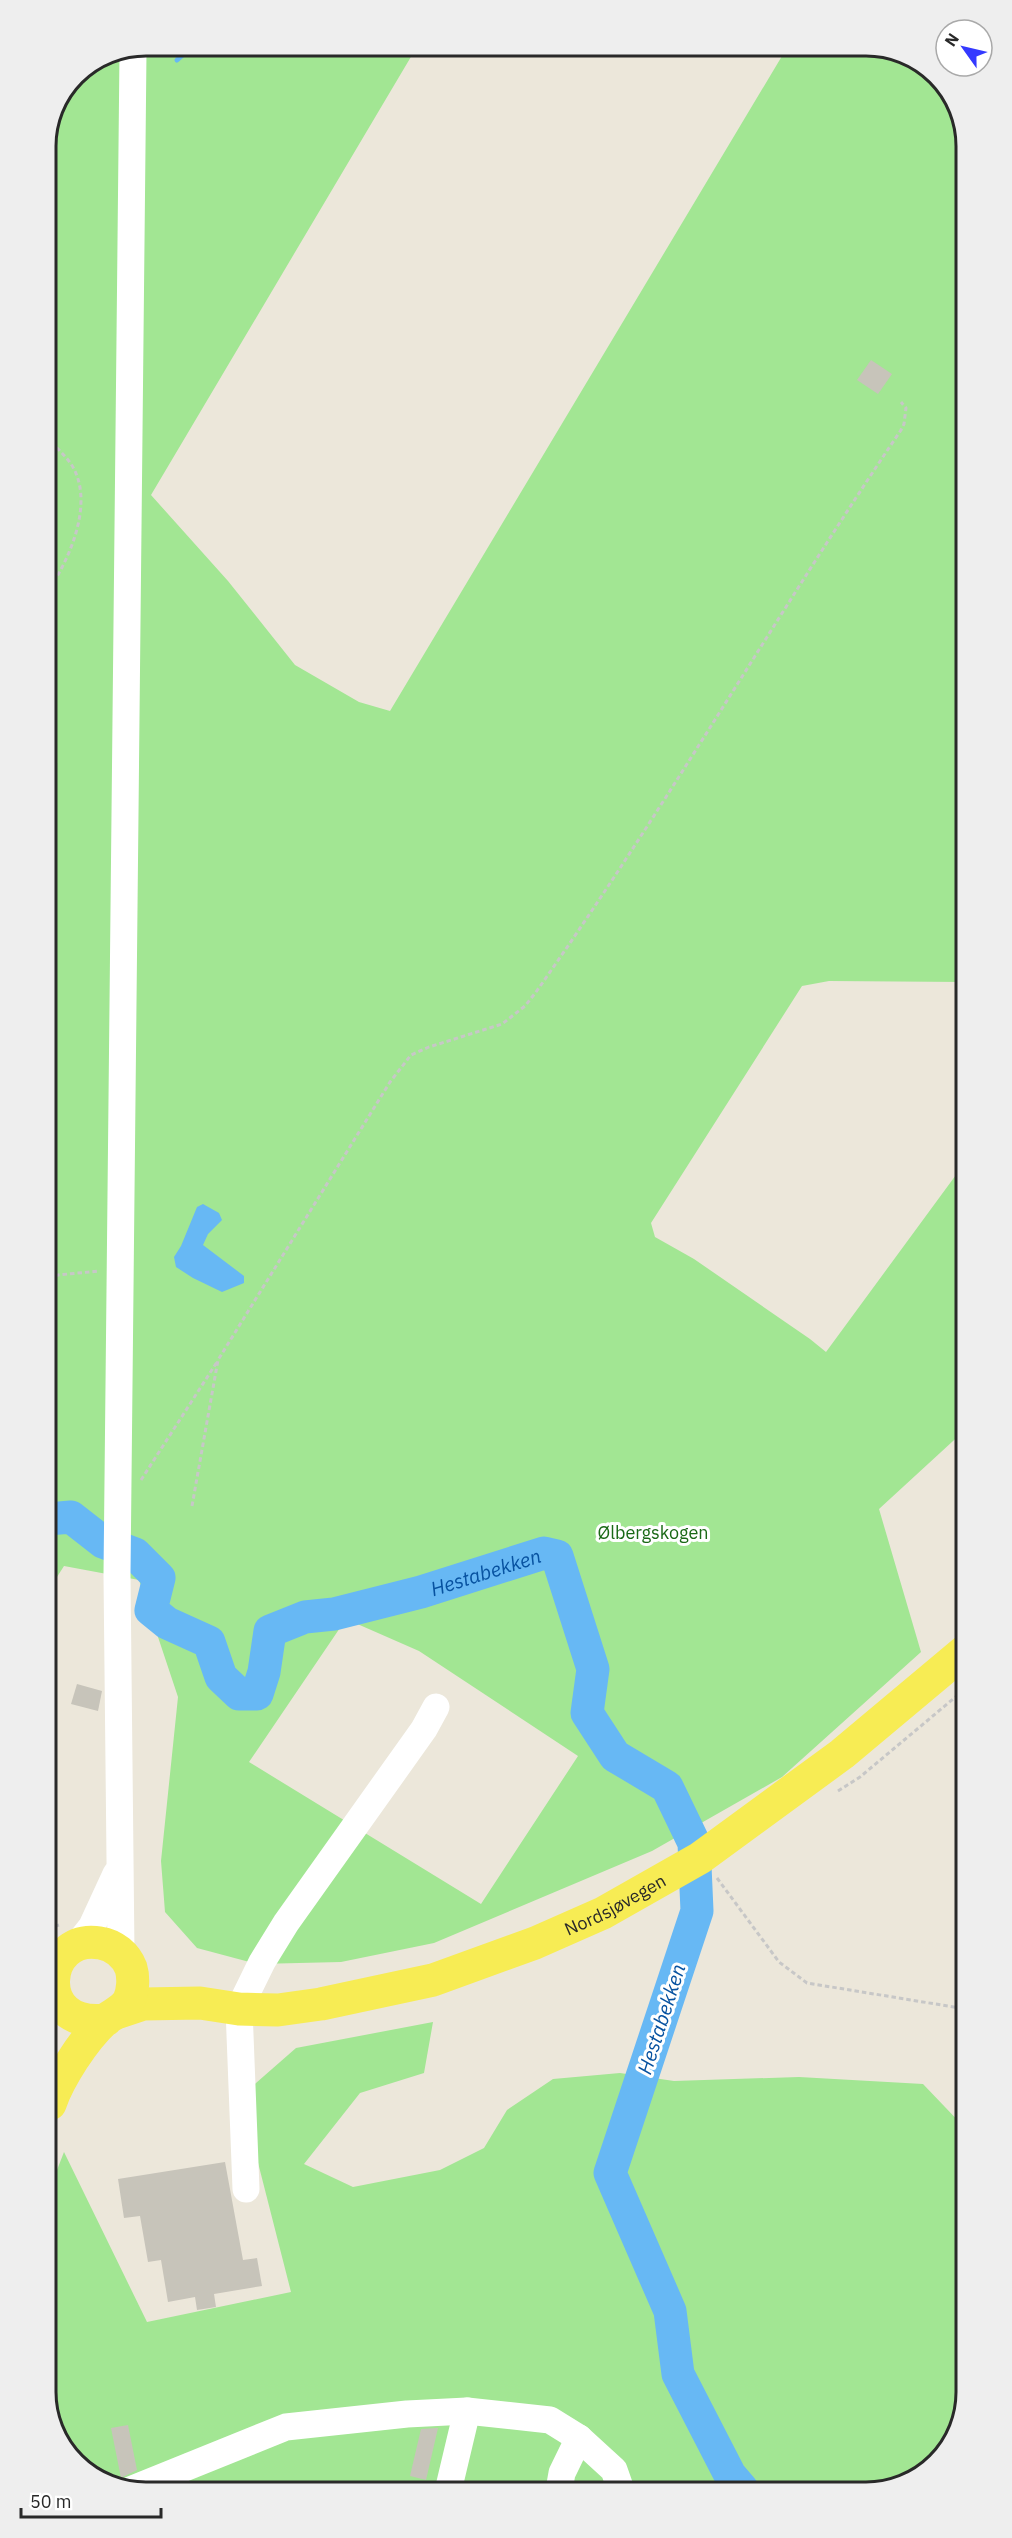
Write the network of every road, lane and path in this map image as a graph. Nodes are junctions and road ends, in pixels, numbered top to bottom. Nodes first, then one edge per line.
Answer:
1 (133, 57) edge
2 (902, 402) dead end
3 (56, 448) edge
4 (56, 580) edge
5 (115, 1271) junction
6 (56, 1276) edge
7 (218, 1360) junction
8 (192, 1506) dead end
9 (118, 1512) junction
10 (956, 1659) edge
11 (436, 1707) dead end
12 (700, 1858) junction
13 (122, 1862) junction
14 (66, 1946) edge
15 (122, 1954) junction
16 (56, 1968) edge
17 (56, 1996) edge
18 (200, 2003) junction
19 (956, 2007) edge
20 (239, 2009) junction
21 (56, 2013) edge
22 (112, 2016) junction
23 (56, 2063) edge
24 (56, 2091) edge
25 (246, 2189) dead end
26 (467, 2411) junction
27 (579, 2438) junction
28 (150, 2482) edge
29 (450, 2482) edge
30 (560, 2482) edge
31 (618, 2482) edge

1 - 5 street
2 - 7 path
3 - 4 path
5 - 6 path
5 - 9 street
7 - 8 path
7 - 9 path
9 - 13 street
10 - 12 main road, Nordsjøvegen
11 - 20 street
12 - 19 path
12 - 20 main road, Nordsjøvegen
13 - 14 street
13 - 15 street
14 - 15 main road
14 - 16 main road
15 - 18 main road, Nordsjøvegen
15 - 22 main road
17 - 22 main road
18 - 20 main road, Nordsjøvegen
18 - 22 main road, Nordsjøvegen
20 - 25 street
21 - 23 main road
22 - 24 main road
26 - 27 street
26 - 28 street
26 - 29 street
27 - 30 street
27 - 31 street

